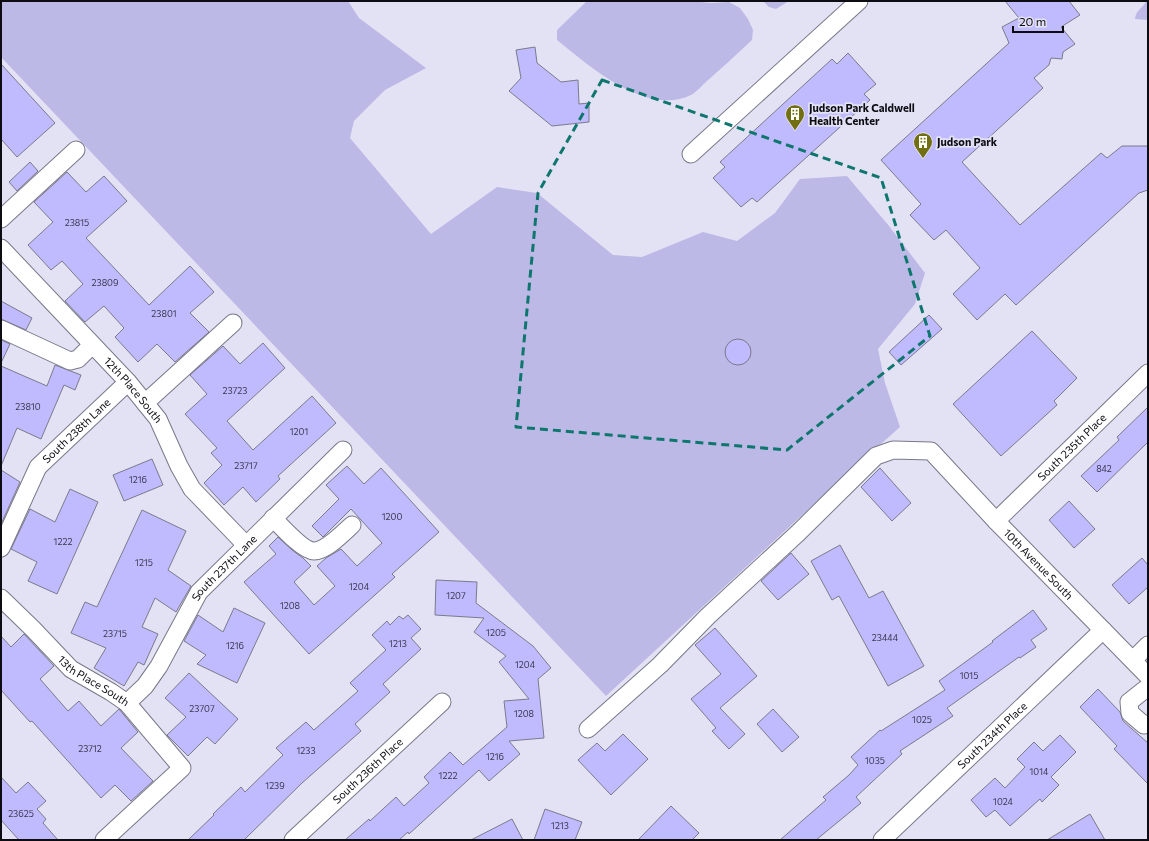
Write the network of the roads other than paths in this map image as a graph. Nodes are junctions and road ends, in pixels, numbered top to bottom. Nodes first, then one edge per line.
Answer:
1 (859, 1) edge
2 (76, 150) dead end
3 (691, 154) dead end
4 (1, 219) edge
5 (1, 248) edge
6 (233, 323) dead end
7 (1, 329) edge
8 (92, 345) junction
9 (1148, 372) edge
10 (128, 382) junction
11 (145, 403) junction
12 (343, 450) dead end
13 (273, 518) junction
14 (996, 521) junction
15 (352, 525) dead end
16 (246, 545) junction
17 (1, 548) edge
18 (1, 598) edge
19 (1103, 630) junction
20 (1148, 645) edge
21 (1133, 660) junction
22 (1148, 676) edge
23 (1148, 687) edge
24 (442, 702) dead end
25 (127, 704) junction
26 (1148, 724) edge
27 (588, 730) dead end
28 (104, 840) edge
29 (293, 840) edge
30 (882, 840) edge

1 - 3 street
2 - 4 street
5 - 8 street, 12th Place South
6 - 11 street
7 - 8 street
8 - 10 street, 12th Place South
9 - 14 street, South 235th Place
10 - 11 street, 12th Place South
10 - 17 street, South 238th Lane
11 - 16 street, 12th Place South
12 - 13 street, South 237th Lane
13 - 15 street
13 - 16 street, South 237th Lane
14 - 19 street, 10th Avenue South
14 - 27 street, 10th Avenue South
16 - 25 street, South 237th Lane
18 - 25 street, 13th Place South
19 - 21 street, 10th Avenue South
19 - 30 street, South 234th Place
20 - 21 street
21 - 22 street, 10th Avenue South
23 - 26 street
24 - 29 street, South 236th Place
25 - 28 street, 13th Place South

